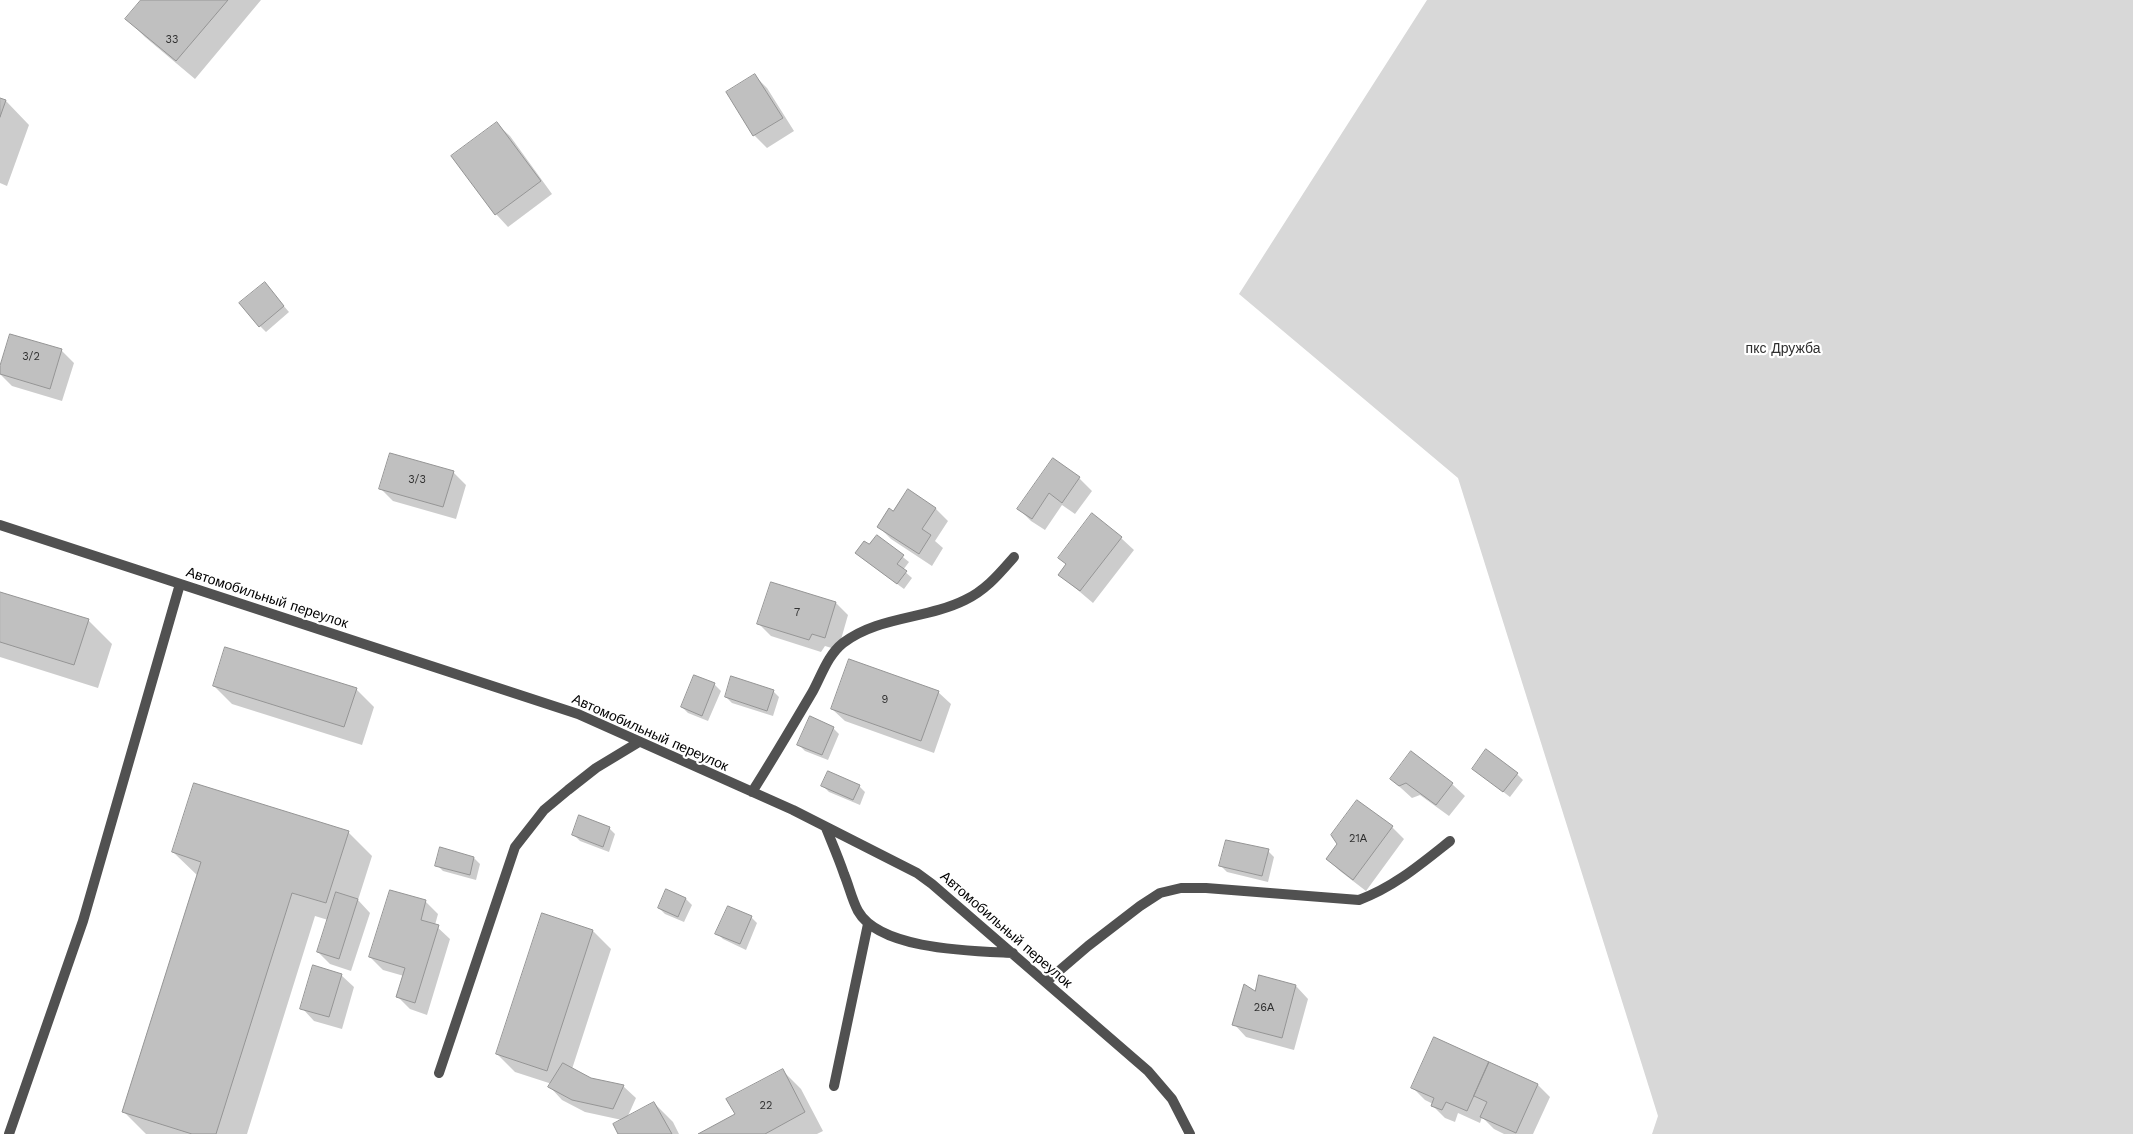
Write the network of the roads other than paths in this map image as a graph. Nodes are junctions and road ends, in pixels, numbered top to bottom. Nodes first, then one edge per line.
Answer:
1 (0, 525) edge
2 (1014, 557) dead end
3 (180, 584) junction
4 (639, 742) junction
5 (752, 792) junction
6 (826, 828) junction
7 (1450, 840) dead end
8 (868, 924) junction
9 (1013, 954) junction
10 (1046, 982) junction
11 (439, 1073) dead end
12 (834, 1086) dead end
13 (9, 1134) edge
14 (1190, 1134) edge

1 - 3 lane, Автомобильный переулок
2 - 5 lane
3 - 4 lane, Автомобильный переулок
3 - 13 lane
4 - 5 lane, Автомобильный переулок
4 - 11 lane
5 - 6 lane, Автомобильный переулок
6 - 8 lane
6 - 9 lane, Автомобильный переулок
7 - 10 lane
8 - 9 lane
8 - 12 lane
9 - 10 lane, Автомобильный переулок
10 - 14 lane, Автомобильный переулок

